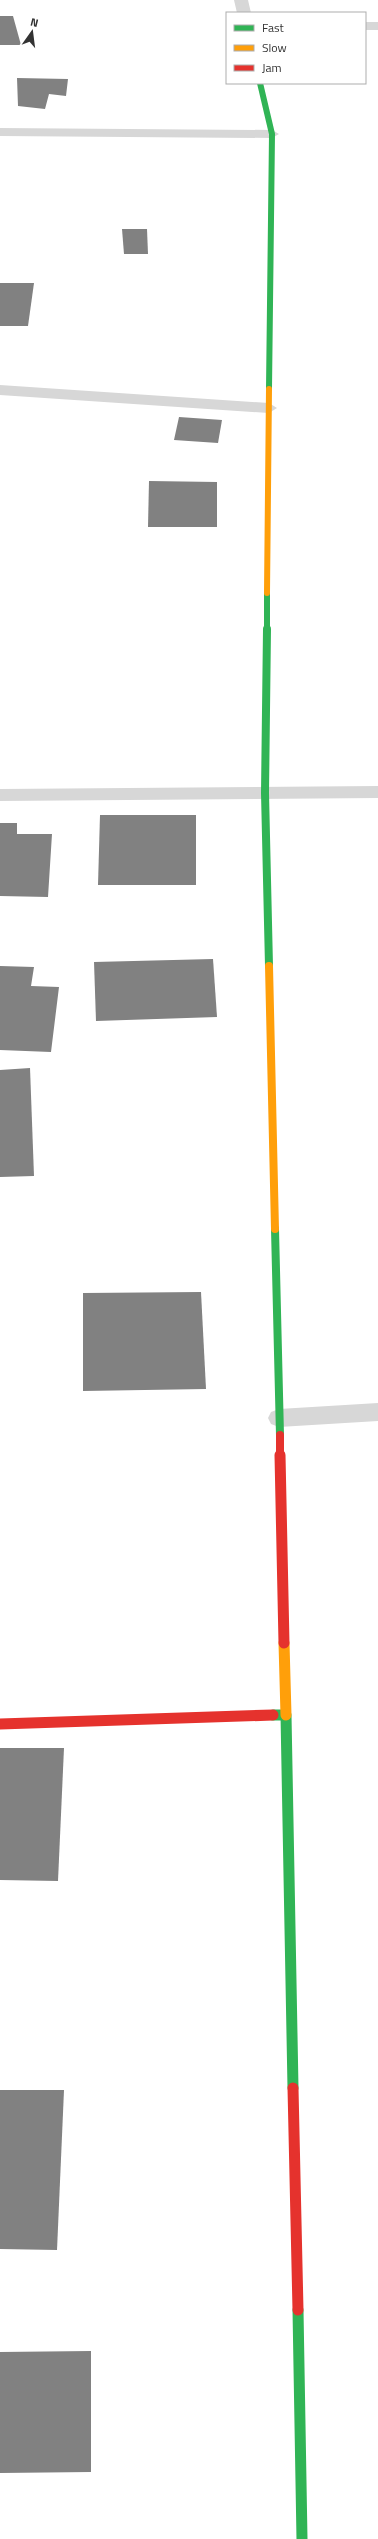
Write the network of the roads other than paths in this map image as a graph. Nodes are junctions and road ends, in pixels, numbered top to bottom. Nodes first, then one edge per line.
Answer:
1 (241, 0) edge
2 (244, 12) edge
3 (366, 26) edge
4 (378, 26) edge
5 (260, 84) edge
6 (0, 132) edge
7 (272, 134) junction
8 (0, 390) edge
9 (269, 408) junction
10 (265, 792) junction
11 (378, 792) edge
12 (0, 794) edge
13 (378, 1412) edge
14 (279, 1418) junction
15 (286, 1715) junction
16 (0, 1724) edge
17 (302, 2539) edge

1 - 2 street
3 - 4 street
5 - 7 street
6 - 7 street
7 - 9 street
8 - 9 street
9 - 10 street
10 - 11 street
10 - 12 street
10 - 14 street
13 - 14 street
14 - 15 street
15 - 16 street
15 - 17 street

